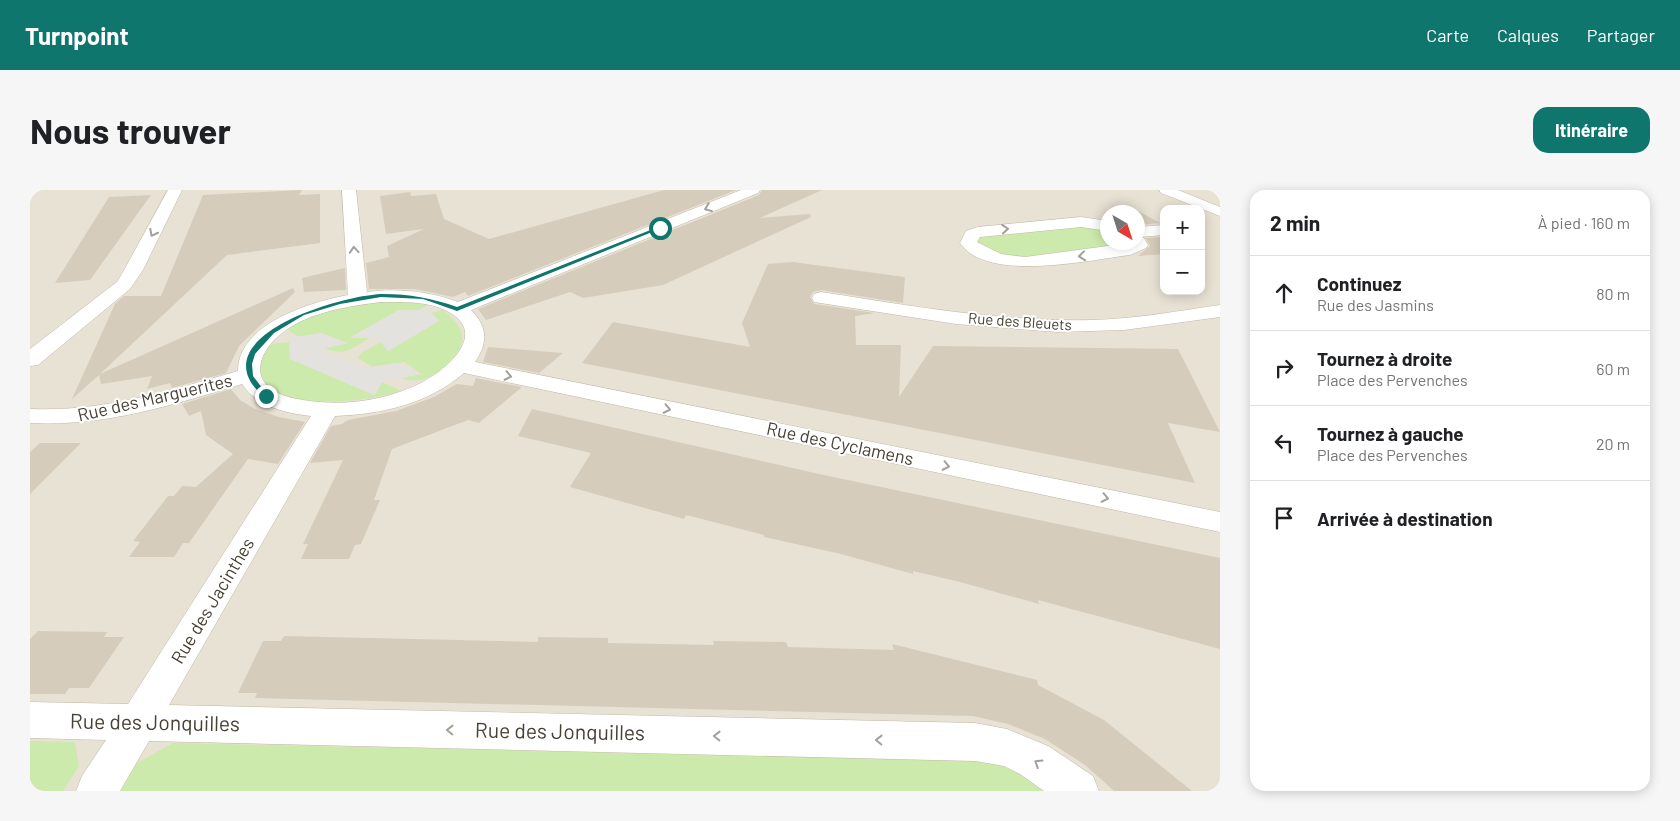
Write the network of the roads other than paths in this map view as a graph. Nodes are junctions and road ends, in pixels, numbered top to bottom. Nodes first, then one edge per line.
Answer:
1 (175, 190) edge
2 (349, 190) edge
3 (754, 190) edge
4 (1166, 190) edge
5 (1217, 220) edge
6 (1100, 225) edge
7 (1160, 230) edge
8 (1145, 231) edge
9 (1130, 250) edge
10 (358, 298) junction
11 (821, 298) dead end
12 (457, 309) junction
13 (1220, 311) edge
14 (30, 360) edge
15 (460, 366) junction
16 (249, 376) junction
17 (327, 410) junction
18 (30, 416) edge
19 (1220, 522) edge
20 (30, 720) edge
21 (141, 722) junction
22 (97, 791) edge
23 (1078, 791) edge

1 -> 14 street
10 -> 2 street
3 -> 12 street
4 - 5 street
9 -> 6 street
7 - 8 street
10 - 12 street
10 - 16 street
11 - 13 street, Rue des Bleuets
12 - 15 street
15 - 17 street
15 -> 19 street, Rue des Cyclamens
16 - 17 street
16 - 18 street, Rue des Marguerites
17 - 21 street, Rue des Jacinthes
20 - 21 street, Rue des Jonquilles
21 - 22 street, Rue des Jacinthes
23 -> 21 street, Rue des Jonquilles

